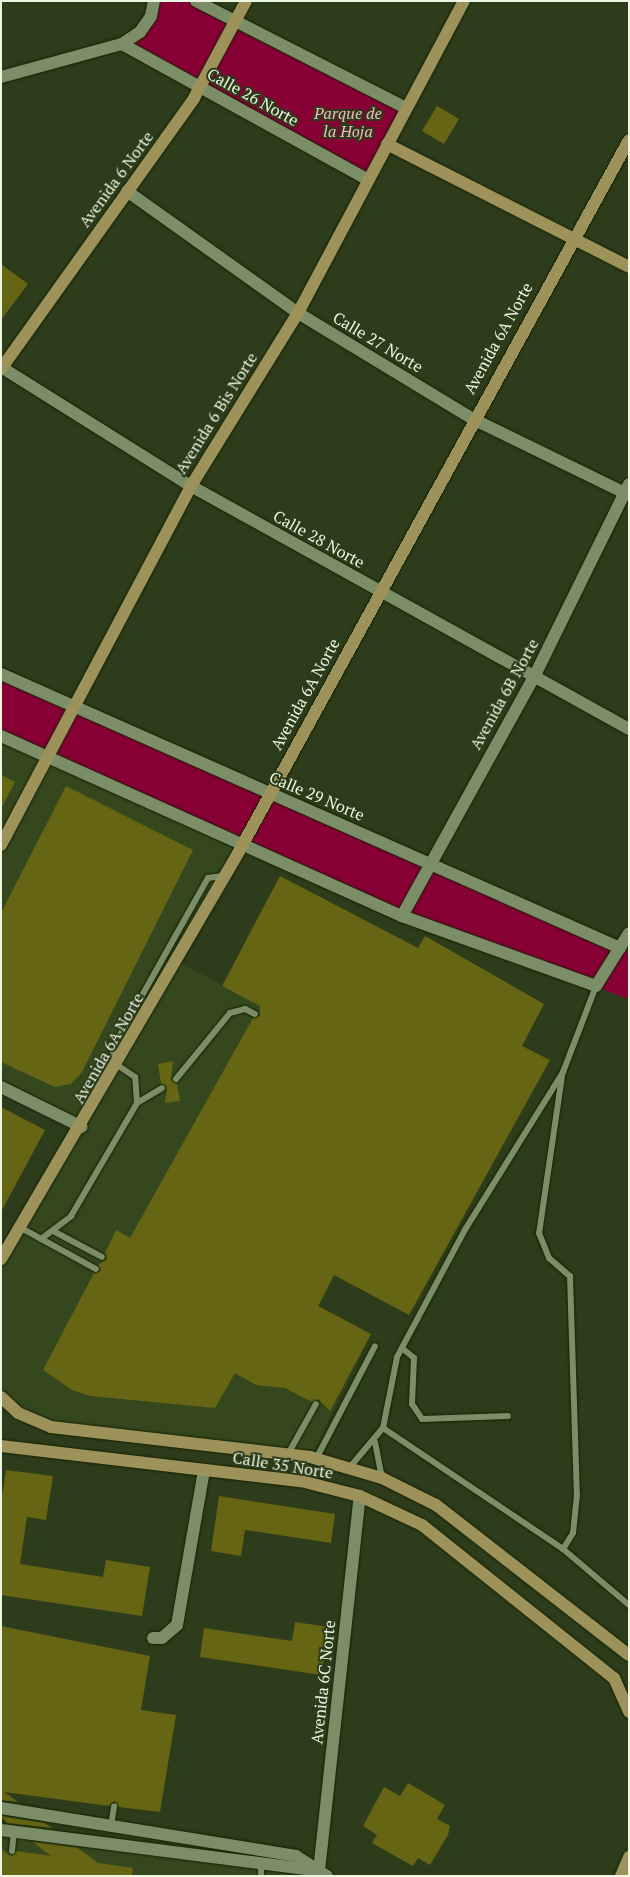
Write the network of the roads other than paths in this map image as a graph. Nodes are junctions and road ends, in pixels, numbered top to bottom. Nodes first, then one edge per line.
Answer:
1 (154, 1) edge
2 (196, 1) edge
3 (246, 1) edge
4 (464, 1) edge
5 (236, 21) junction
6 (122, 44) junction
7 (1, 77) edge
8 (201, 86) junction
9 (406, 108) junction
10 (629, 140) edge
11 (386, 144) junction
12 (367, 178) junction
13 (127, 191) junction
14 (572, 238) junction
15 (629, 267) edge
16 (298, 313) junction
17 (2, 366) edge
18 (473, 419) junction
19 (191, 486) junction
20 (628, 491) edge
21 (379, 592) junction
22 (1, 674) edge
23 (532, 679) junction
24 (72, 709) junction
25 (629, 729) edge
26 (1, 736) edge
27 (47, 757) junction
28 (270, 793) junction
29 (242, 844) junction
30 (1, 845) edge
31 (429, 862) junction
32 (402, 916) junction
33 (629, 933) edge
34 (620, 948) junction
35 (596, 986) junction
36 (255, 1014) dead end
37 (117, 1065) junction
38 (563, 1072) junction
39 (176, 1079) dead end
40 (1, 1087) edge
41 (162, 1088) dead end
42 (137, 1103) junction
43 (82, 1127) junction
44 (22, 1229) junction
45 (55, 1232) junction
46 (41, 1239) junction
47 (1, 1241) edge
48 (15, 1241) junction
49 (102, 1258) dead end
50 (1, 1259) edge
51 (96, 1269) dead end
52 (375, 1346) dead end
53 (402, 1348) junction
54 (1, 1397) edge
55 (316, 1404) dead end
56 (508, 1416) dead end
57 (383, 1428) junction
58 (375, 1442) junction
59 (1, 1446) edge
60 (288, 1454) junction
61 (316, 1459) junction
62 (350, 1467) junction
63 (204, 1471) junction
64 (382, 1478) junction
65 (360, 1496) junction
66 (563, 1549) junction
67 (629, 1605) edge
68 (153, 1638) dead end
69 (629, 1655) edge
70 (629, 1712) edge
71 (114, 1806) dead end
72 (1, 1808) edge
73 (111, 1826) junction
74 (7, 1831) edge
75 (12, 1851) dead end
76 (629, 1857) edge
77 (261, 1871) edge
78 (323, 1873) edge
79 (621, 1876) edge

1 - 6 street
2 - 5 street
3 - 5 street, Avenida 6 Norte
4 - 9 street, Avenida 6 Bis Norte
5 - 8 street, Avenida 6 Norte
5 - 9 street
6 - 7 street
6 - 8 street, Calle 26 Norte
8 - 12 street, Calle 26 Norte
8 - 13 street, Avenida 6 Norte
9 - 11 street, Avenida 6 Bis Norte
10 - 14 street, Avenida 6A Norte
11 - 12 street, Avenida 6 Bis Norte
11 - 14 street
12 - 16 street, Avenida 6 Bis Norte
13 - 16 street, Calle 27 Norte
13 - 17 street, Avenida 6 Norte
14 - 15 street
14 - 18 street, Avenida 6A Norte
16 - 18 street, Calle 27 Norte
16 - 19 street, Avenida 6 Bis Norte
17 - 19 street, Calle 28 Norte
18 - 20 street, Calle 27 Norte
18 - 21 street, Avenida 6A Norte
19 - 21 street, Calle 28 Norte
19 - 24 street, Avenida 6 Bis Norte
20 - 23 street, Avenida 6B Norte
21 - 23 street, Calle 28 Norte
21 - 28 street, Avenida 6A Norte
22 - 24 street, Calle 29 Norte
23 - 25 street, Calle 28 Norte
23 - 31 street, Avenida 6B Norte
24 - 27 street, Avenida 6 Bis Norte
24 - 28 street, Calle 29 Norte
26 - 27 street
27 - 29 street
27 - 30 street, Avenida 6 Bis Norte
28 - 29 street, Avenida 6A Norte
28 - 31 street, Calle 29 Norte
29 - 32 street
29 - 37 street, Avenida 6A Norte
31 - 32 street, Avenida 6B Norte
31 - 34 street, Calle 29 Norte
32 - 35 street
33 - 34 street
34 - 35 street
35 - 38 lane
36 - 39 lane
37 - 42 lane
37 - 43 street, Avenida 6A Norte
38 - 53 lane
38 - 66 lane
40 - 43 street
41 - 42 lane
42 - 45 lane
43 - 44 street, Avenida 6A Norte
44 - 46 lane
44 - 48 street, Avenida 6A Norte
45 - 46 lane
45 - 49 lane
46 - 51 lane
47 - 48 street
48 - 50 street, Avenida 6A Norte
52 - 61 lane
53 - 56 lane
53 - 57 lane
54 - 60 street, Calle 35 Norte
55 - 60 lane
57 - 58 lane
57 - 66 lane
58 - 62 lane
58 - 64 lane
59 - 63 street, Calle 35 Norte
60 - 61 street, Calle 35 Norte
61 - 62 street, Calle 35 Norte
62 - 64 street, Calle 35 Norte
63 - 65 street, Calle 35 Norte
63 - 68 street
64 - 69 street, Calle 35 Norte
65 - 70 street, Calle 35 Norte
65 - 78 street, Avenida 6C Norte
66 - 67 lane
71 - 73 lane
72 - 73 street
73 - 78 street
74 - 75 lane
74 - 77 street
76 - 79 street
77 - 78 street

